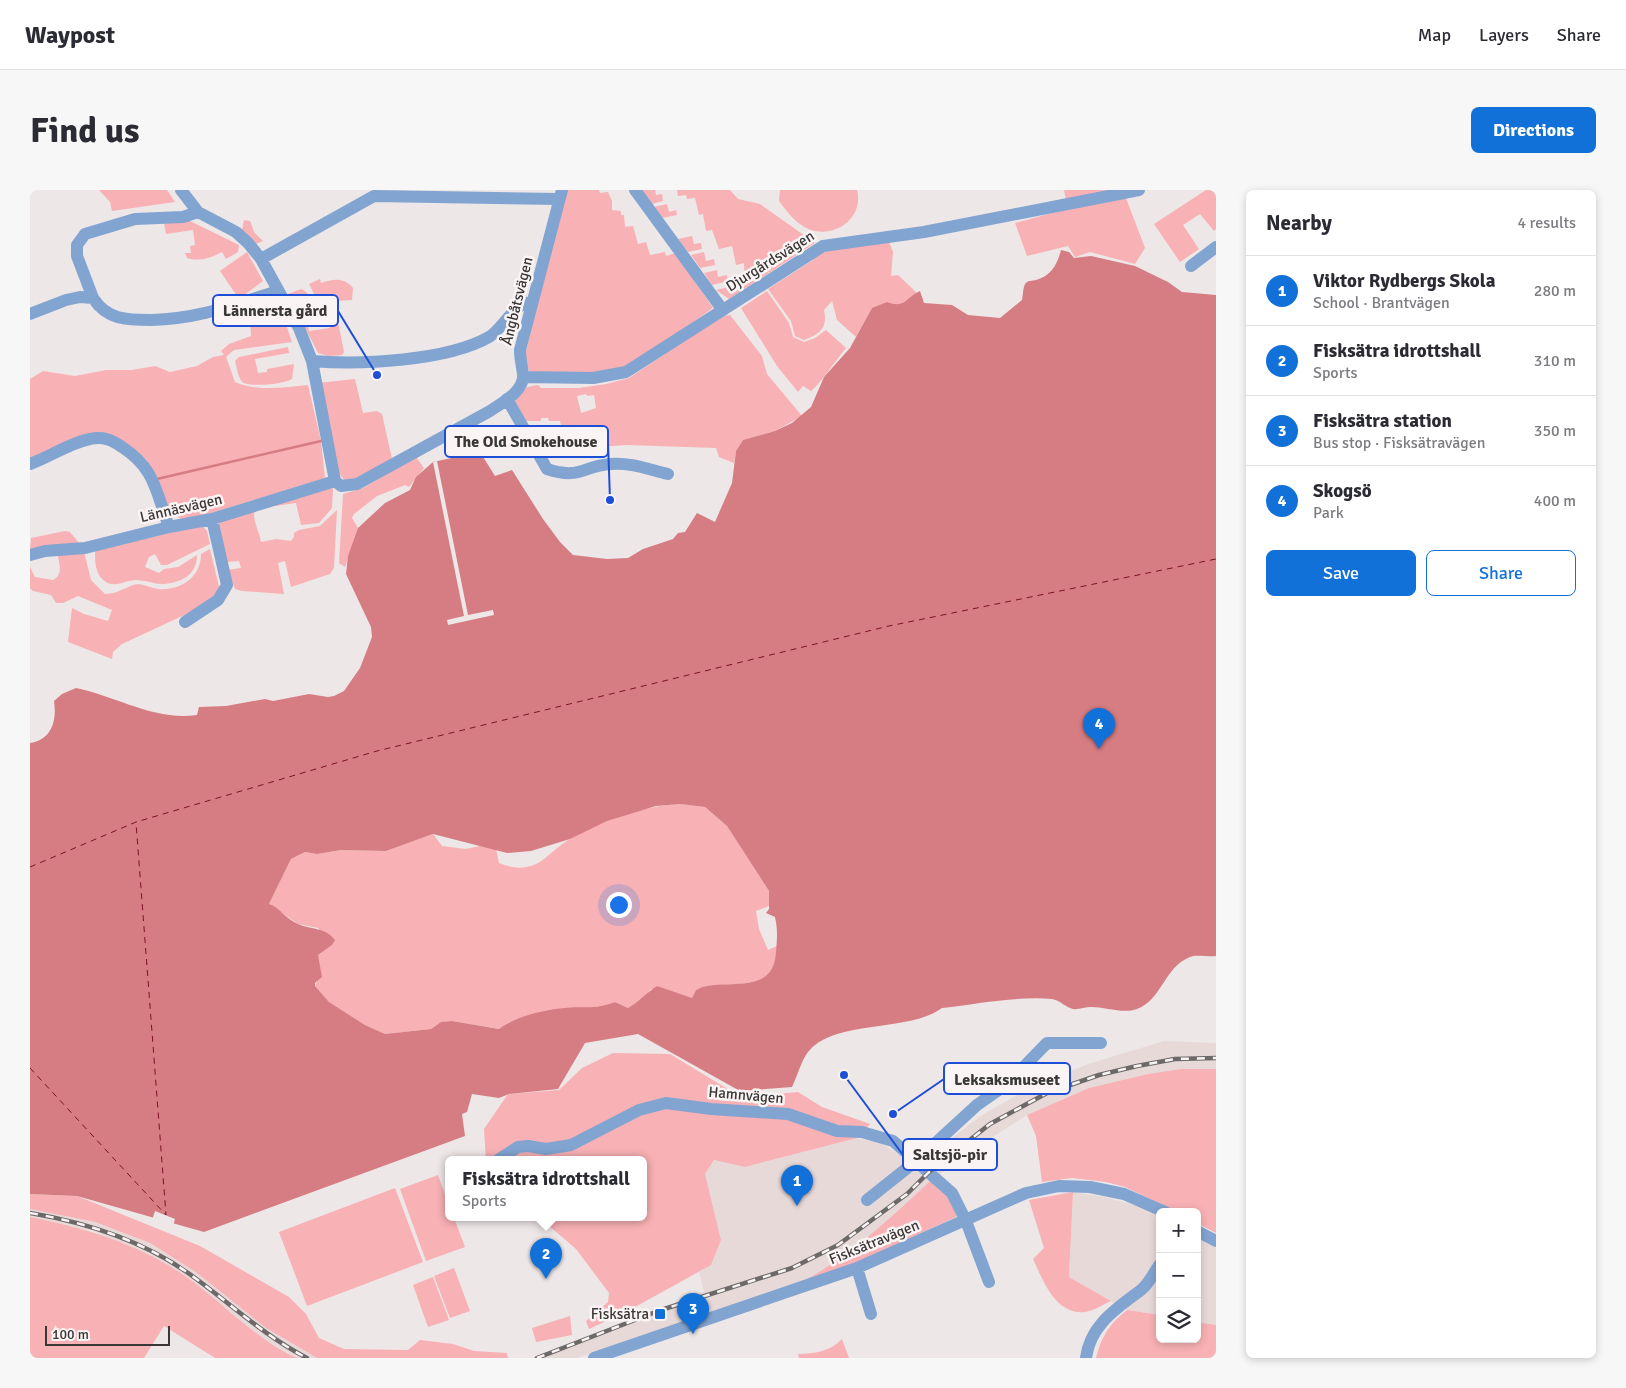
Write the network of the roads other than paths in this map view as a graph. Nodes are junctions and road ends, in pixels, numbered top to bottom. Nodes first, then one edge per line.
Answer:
1 (182, 190) edge
2 (635, 190) edge
3 (1139, 190) edge
4 (560, 194) edge
5 (198, 212) junction
6 (1216, 247) edge
7 (261, 259) junction
8 (1191, 266) dead end
9 (278, 291) junction
10 (93, 298) junction
11 (532, 302) junction
12 (722, 309) junction
13 (30, 314) edge
14 (312, 361) junction
15 (524, 377) junction
16 (507, 400) junction
17 (30, 464) edge
18 (668, 474) dead end
19 (336, 480) junction
20 (212, 519) junction
21 (169, 527) junction
22 (30, 555) edge
23 (185, 622) dead end
24 (1101, 1043) dead end
25 (504, 1156) edge
26 (916, 1161) junction
27 (867, 1200) dead end
28 (1156, 1208) edge
29 (966, 1220) junction
30 (1201, 1232) edge
31 (1216, 1241) edge
32 (857, 1268) junction
33 (1156, 1270) edge
34 (989, 1282) dead end
35 (871, 1314) dead end
36 (594, 1358) edge
37 (1086, 1358) edge

1 - 5 street
2 - 12 street
3 - 12 street, Djurgårdsvägen
4 - 7 street
4 - 11 street, Ångbåtsvägen
5 - 7 street
5 - 10 street
6 - 8 street
7 - 9 street
9 - 10 street
9 - 14 street
10 - 13 street
11 - 14 street
11 - 15 street, Ångbåtsvägen
12 - 15 street, Djurgårdsvägen
14 - 19 street
15 - 16 street
16 - 18 street
16 - 19 street
17 - 21 street
19 - 20 street, Lännäsvägen
20 - 21 street, Lännäsvägen
20 - 23 street
21 - 22 street, Lännäsvägen
24 - 26 street
25 - 26 street, Hamnvägen
26 - 27 street
26 - 29 street, Hamnvägen
28 - 29 street, Fisksätravägen
29 - 32 street, Fisksätravägen
29 - 34 street, Hamnvägen
30 - 31 street
32 - 35 street
32 - 36 street, Fisksätravägen
33 - 37 street

